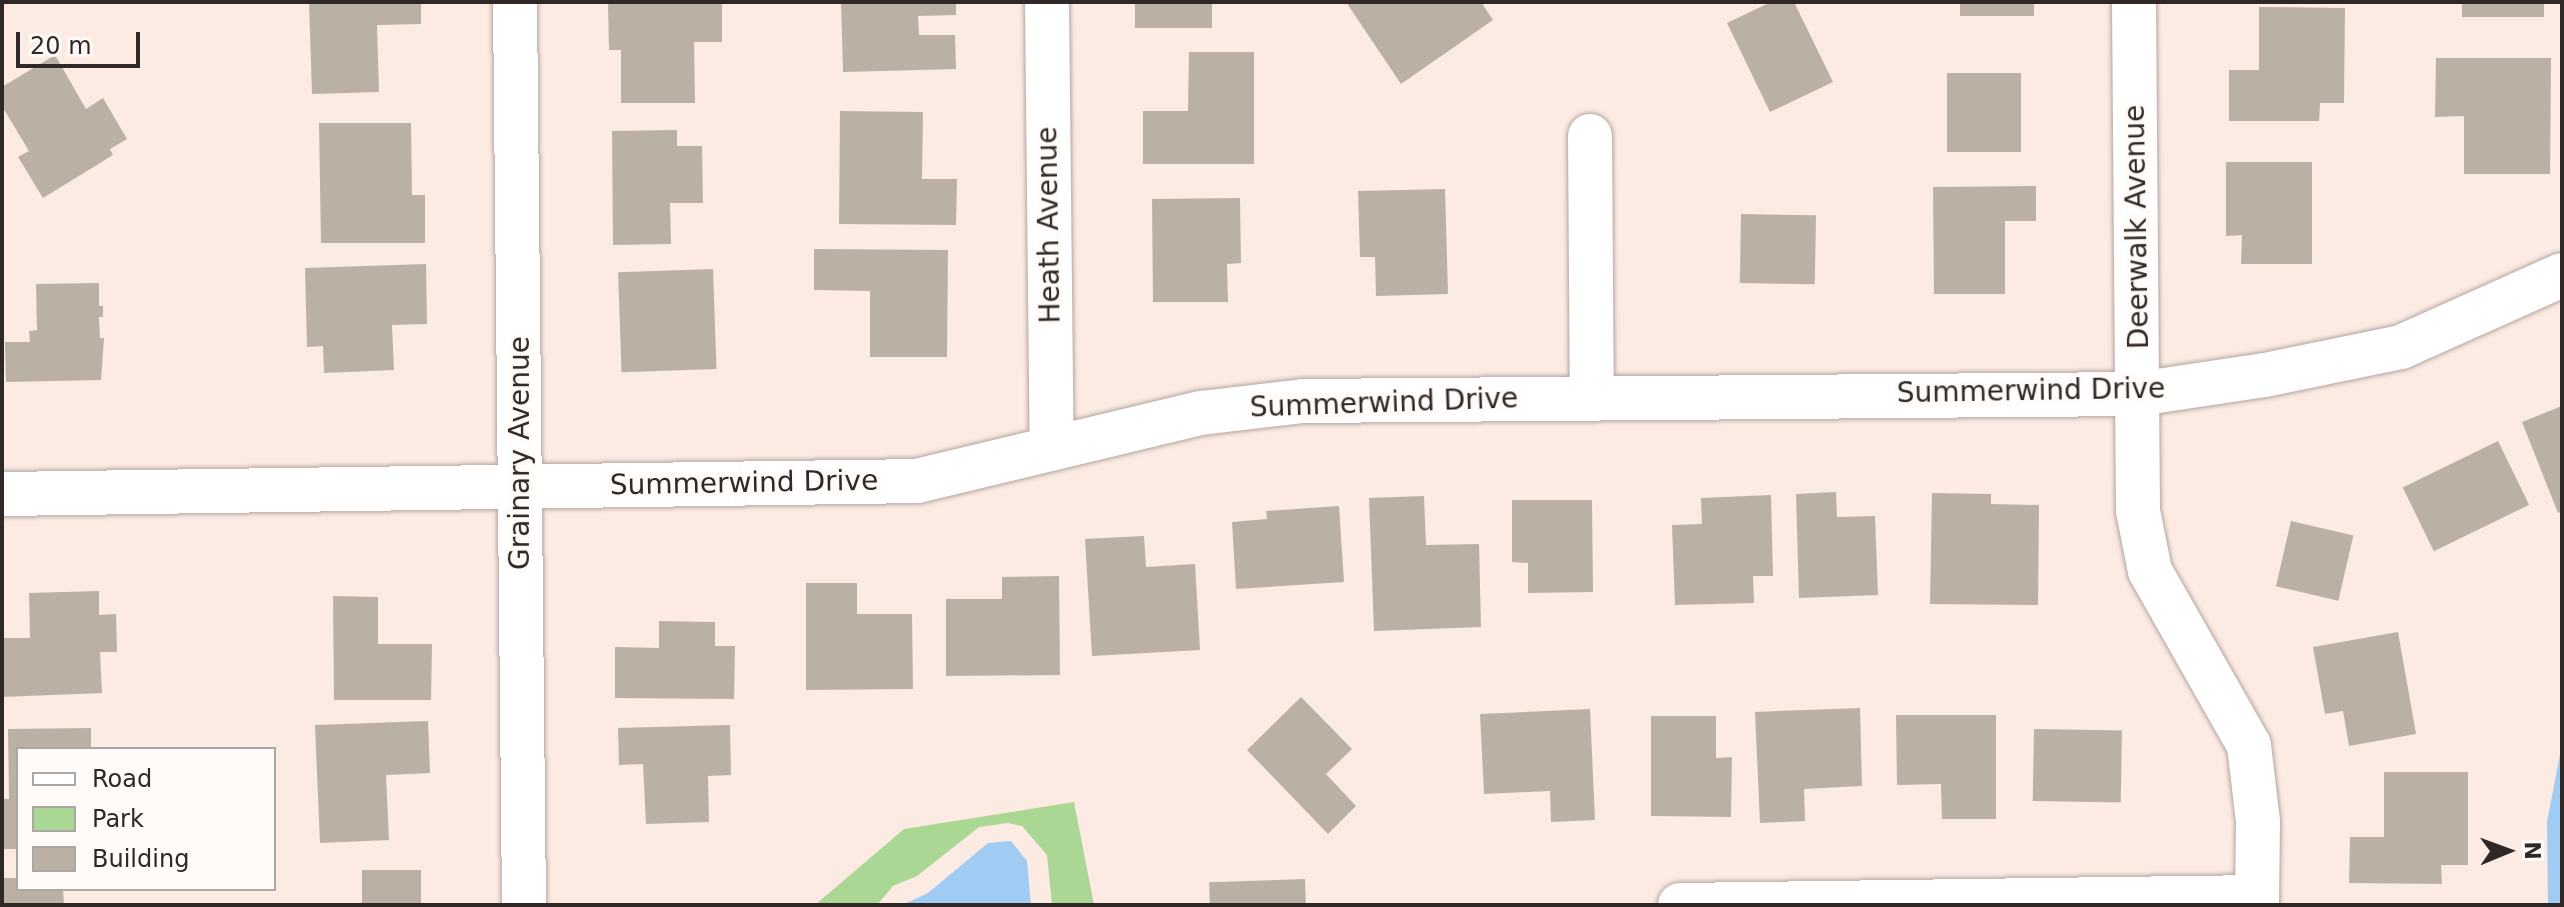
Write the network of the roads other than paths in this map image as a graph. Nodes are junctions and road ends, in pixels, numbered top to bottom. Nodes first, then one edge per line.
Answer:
1 (515, 2) edge
2 (1047, 2) edge
3 (2134, 2) edge
4 (1590, 136) dead end
5 (2562, 275) edge
6 (2138, 394) junction
7 (1592, 396) junction
8 (1052, 448) junction
9 (521, 487) junction
10 (2, 494) edge
11 (2257, 901) edge
12 (524, 905) edge
13 (1680, 905) edge

1 - 9 street, Grainary Avenue
2 - 8 street, Heath Avenue
3 - 6 street, Deerwalk Avenue
4 - 7 street
5 - 6 street, Summerwind Drive
6 - 7 street, Summerwind Drive
6 - 11 street, Deerwalk Avenue
7 - 8 street, Summerwind Drive
8 - 9 street, Summerwind Drive
9 - 10 street, Summerwind Drive
9 - 12 street, Grainary Avenue
11 - 13 street

